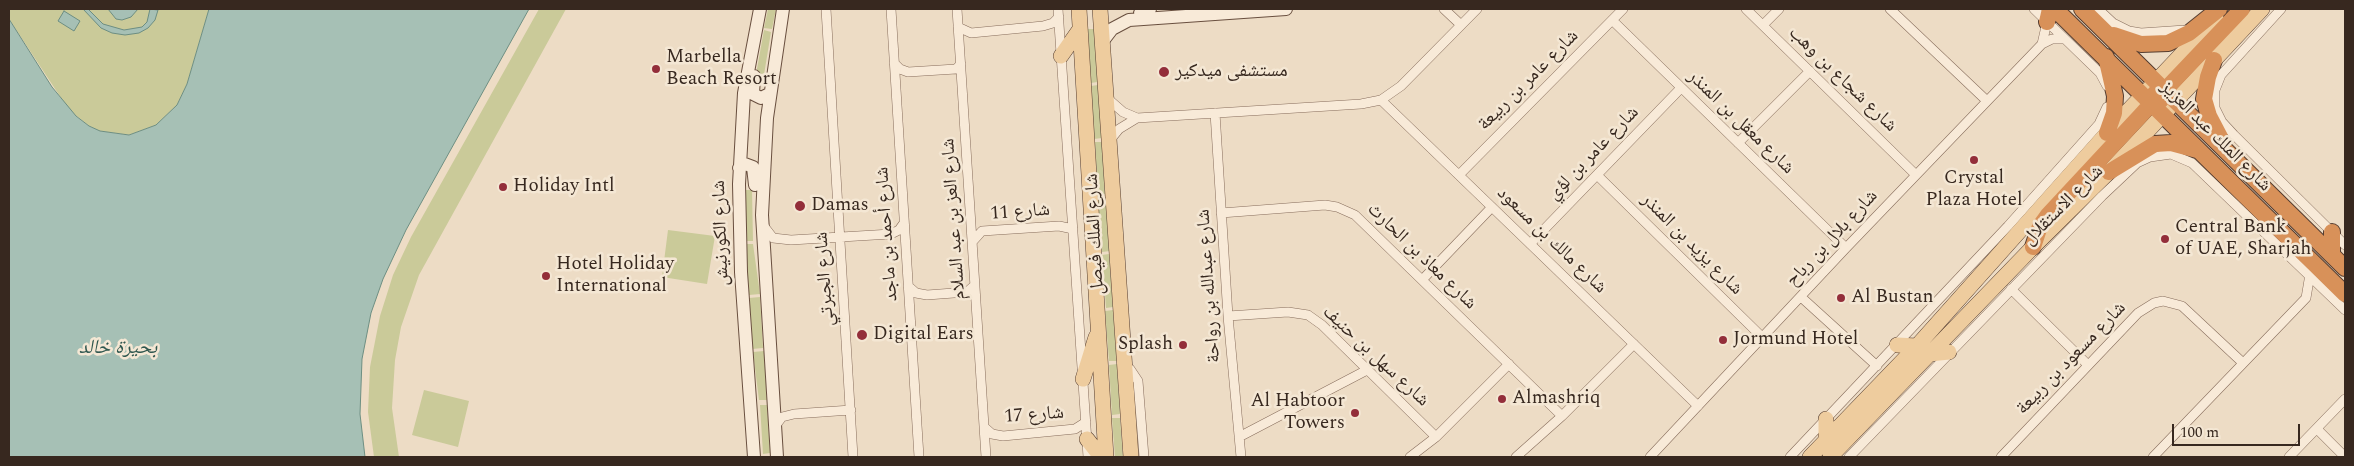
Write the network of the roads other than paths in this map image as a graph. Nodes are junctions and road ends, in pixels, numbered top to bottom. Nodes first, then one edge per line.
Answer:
1 (760, 9) edge
2 (783, 9) edge
3 (826, 9) edge
4 (891, 9) edge
5 (957, 9) edge
6 (1079, 9) edge
7 (1100, 9) edge
8 (1286, 9) edge
9 (1444, 9) edge
10 (1477, 9) edge
11 (1623, 9) edge
12 (1746, 9) edge
13 (1779, 9) edge
14 (1890, 9) edge
15 (2034, 9) edge
16 (2082, 9) edge
17 (2098, 9) edge
18 (2218, 9) edge
19 (2226, 9) edge
20 (2242, 9) edge
21 (2264, 9) edge
22 (2281, 9) edge
23 (1229, 10) edge
24 (1058, 13) edge
25 (1149, 13) edge
26 (2051, 13) edge
27 (1612, 20) junction
28 (1461, 25) junction
29 (1763, 25) junction
30 (958, 26) junction
31 (2100, 26) junction
32 (2197, 27) junction
33 (1080, 29) junction
34 (2065, 39) junction
35 (1102, 42) junction
36 (2042, 44) junction
37 (752, 47) junction
38 (1061, 56) junction
39 (2106, 57) junction
40 (2214, 60) junction
41 (894, 63) junction
42 (961, 64) junction
43 (1810, 71) junction
44 (1681, 88) junction
45 (2165, 90) junction
46 (770, 94) junction
47 (1107, 98) junction
48 (1381, 100) junction
49 (1987, 101) junction
50 (2152, 104) junction
51 (1215, 113) junction
52 (1137, 118) junction
53 (2103, 129) junction
54 (1110, 140) junction
55 (1738, 143) junction
56 (2200, 151) junction
57 (2230, 154) junction
58 (739, 168) junction
59 (2220, 170) junction
60 (2109, 172) junction
61 (1458, 175) junction
62 (1597, 175) junction
63 (1916, 175) junction
64 (2222, 190) junction
65 (2102, 196) junction
66 (1492, 207) junction
67 (1221, 214) junction
68 (763, 220) junction
69 (904, 223) junction
70 (1073, 229) junction
71 (2332, 232) junction
72 (839, 237) junction
73 (973, 241) junction
74 (1530, 244) junction
75 (2345, 245) edge
76 (2033, 247) junction
77 (1846, 248) junction
78 (2332, 255) junction
79 (2345, 268) edge
80 (2310, 269) junction
81 (1422, 280) junction
82 (975, 285) junction
83 (908, 286) junction
84 (2011, 288) junction
85 (2328, 294) junction
86 (2345, 294) edge
87 (1801, 296) junction
88 (2306, 298) junction
89 (2345, 310) edge
90 (1228, 316) junction
91 (1099, 329) junction
92 (1763, 338) junction
93 (1634, 344) junction
94 (1897, 345) junction
95 (1923, 350) junction
96 (1949, 352) junction
97 (2243, 363) junction
98 (1508, 364) junction
99 (2088, 365) junction
100 (1124, 366) junction
101 (1877, 366) junction
102 (1367, 370) junction
103 (1083, 379) junction
104 (2345, 399) edge
105 (1698, 406) junction
106 (850, 410) junction
107 (1872, 412) junction
108 (1562, 416) junction
109 (1826, 419) junction
110 (1086, 422) junction
111 (776, 425) junction
112 (984, 427) junction
113 (2317, 429) junction
114 (1871, 433) junction
115 (1239, 436) junction
116 (1436, 437) junction
117 (753, 438) junction
118 (1087, 439) junction
119 (1826, 440) junction
120 (754, 457) edge
121 (761, 457) edge
122 (777, 457) edge
123 (853, 457) edge
124 (919, 457) edge
125 (986, 457) edge
126 (1088, 457) edge
127 (1101, 457) edge
128 (1106, 457) edge
129 (1131, 457) edge
130 (1144, 457) edge
131 (1241, 457) edge
132 (1410, 457) edge
133 (1516, 457) edge
134 (1650, 457) edge
135 (1790, 457) edge
136 (1810, 457) edge
137 (1830, 457) edge
138 (1849, 457) edge
139 (2001, 457) edge
140 (2153, 457) edge
141 (2289, 457) edge
142 (2345, 457) edge

1 - 37 main road, شارع الكورنيش
2 - 46 main road
3 - 72 street, شارع الجبرتي
4 - 41 street, شارع أحمد بن ماجد
5 - 30 street, شارع العز بن عبد السلام
6 - 33 main road, شارع الملك فيصل
7 - 35 main road, شارع الملك فيصل
8 - 23 main road
9 - 28 street
10 - 28 street
11 - 27 street, شارع عامر بن ربيعة
12 - 29 street, شارع شجاع بن وهب
13 - 29 street
14 - 49 street
15 - 26 street, شارع الملك عبد العزيز
16 - 31 highway, شارع الملك عبد العزيز
17 - 32 street
18 - 32 highway
19 - 45 main road, شارع الاستقلال
20 - 45 highway
21 - 40 main road, شارع الاستقلال
22 - 71 street, شارع الملك عبد العزيز
23 - 25 main road
24 - 30 street
24 - 38 street, شارع الملك فيصل
25 - 35 main road
26 - 34 street, شارع الملك عبد العزيز
26 - 36 street
26 - 39 highway, شارع الملك عبد العزيز
27 - 44 street, شارع معقل بن المنذر
27 - 61 street, شارع عامر بن ربيعة
28 - 48 street
29 - 43 street, شارع شجاع بن وهب
30 - 42 street, شارع العز بن عبد السلام
31 - 32 highway
31 - 45 highway, شارع الملك عبد العزيز
33 - 38 main road
33 - 91 main road, شارع الملك فيصل
34 - 36 street
34 - 53 street, شارع الملك عبد العزيز
35 - 47 main road, شارع الملك فيصل
36 - 49 street, شارع بلال بن رباح
37 - 46 main road
37 - 58 main road, شارع الكورنيش
38 - 70 street, شارع الملك فيصل
39 - 50 highway, شارع الملك عبد العزيز
39 - 53 highway
40 - 45 main road, شارع الاستقلال
40 - 57 highway
41 - 42 street
41 - 69 street, شارع أحمد بن ماجد
42 - 73 street, شارع العز بن عبد السلام
43 - 55 street
43 - 63 street, شارع شجاع بن وهب
44 - 55 street, شارع معقل بن المنذر
44 - 62 street, شارع عامر بن لؤي
45 - 50 main road, شارع الاستقلال
45 - 50 highway
45 - 57 highway, شارع الملك عبد العزيز
46 - 68 main road
47 - 52 street
47 - 54 main road, شارع الملك فيصل
48 - 51 street
48 - 61 street, شارع مالك بن مسعود
49 - 63 street, شارع بلال بن رباح
50 - 53 main road, شارع الاستقلال
50 - 56 highway, شارع الملك عبد العزيز
50 - 60 main road, شارع الاستقلال
50 - 76 highway
51 - 52 street
51 - 67 street, شارع عبدالله بن رواحة
52 - 54 street
53 - 94 street, شارع الاستقلال
53 - 95 main road, شارع الاستقلال
54 - 100 main road, شارع الملك فيصل
55 - 77 street, شارع معقل بن المنذر
56 - 59 highway, شارع الملك عبد العزيز
56 - 60 highway
57 - 78 highway, شارع الملك عبد العزيز
58 - 68 main road
58 - 117 main road, شارع الكورنيش
59 - 64 highway
59 - 80 highway, شارع الملك عبد العزيز
60 - 65 main road
60 - 76 main road, شارع الاستقلال
61 - 66 street, شارع مالك بن مسعود
62 - 74 street, شارع عامر بن لؤي
62 - 92 street, شارع يزيد بن المنذر
63 - 77 street, شارع بلال بن رباح
64 - 65 street, شارع الاستقلال
64 - 80 street, شارع الاستقلال
65 - 84 street, شارع الاستقلال
66 - 74 street, شارع مالك بن مسعود
66 - 81 street
67 - 81 street, شارع معاذ بن الحارث
67 - 90 street, شارع عبدالله بن رواحة
68 - 72 street
68 - 111 main road
69 - 72 street
69 - 83 street, شارع أحمد بن ماجد
70 - 73 street, شارع 11
70 - 103 street, شارع الملك فيصل
71 - 75 street, شارع الملك عبد العزيز
71 - 78 highway
72 - 106 street, شارع الجبرتي
73 - 82 street, شارع العز بن عبد السلام
74 - 93 street, شارع مالك بن مسعود
76 - 95 main road, شارع الاستقلال
77 - 87 street, شارع بلال بن رباح
78 - 79 highway, شارع الملك عبد العزيز
80 - 85 street, شارع الاستقلال
80 - 86 highway, شارع الملك عبد العزيز
80 - 88 street
81 - 98 street, شارع معاذ بن الحارث
82 - 83 street
82 - 112 street, شارع العز بن عبد السلام
83 - 124 street, شارع أحمد بن ماجد
84 - 96 street, شارع الاستقلال
84 - 99 street
85 - 88 street
85 - 89 street
87 - 92 street, شارع بلال بن رباح
87 - 101 street
88 - 97 street
90 - 102 street, شارع سهل بن حنيف
90 - 115 street, شارع عبدالله بن رواحة
91 - 103 main road
91 - 128 main road, شارع الملك فيصل
92 - 105 street, شارع بلال بن رباح
93 - 105 street, شارع مالك بن مسعود
93 - 108 street
94 - 95 main road
94 - 101 street, شارع الاستقلال
95 - 96 main road
95 - 107 main road, شارع الاستقلال
95 - 119 main road, شارع الاستقلال
96 - 114 street, شارع الاستقلال
97 - 99 street, شارع مسعود بن ربيعة
97 - 140 street
98 - 108 street, شارع معاذ بن الحارث
98 - 116 street
99 - 139 street, شارع مسعود بن ربيعة
100 - 129 main road, شارع الملك فيصل
100 - 130 street
101 - 109 street, شارع الاستقلال
102 - 115 street
102 - 116 street, شارع سهل بن حنيف
103 - 110 street, شارع الملك فيصل
104 - 113 street
105 - 134 street, شارع بلال بن رباح
106 - 111 street
106 - 123 street, شارع الجبرتي
107 - 114 main road
107 - 137 main road, شارع الاستقلال
108 - 133 street
109 - 119 main road
109 - 135 street, شارع الاستقلال
110 - 112 street, شارع 17
110 - 118 street, شارع الملك فيصل
111 - 122 main road
112 - 125 street, شارع العز بن عبد السلام
113 - 141 street
113 - 142 street
114 - 138 street, شارع الاستقلال
115 - 131 street, شارع عبدالله بن رواحة
116 - 132 street
117 - 120 main road, شارع الكورنيش
117 - 121 main road
118 - 126 street, شارع الملك فيصل
118 - 127 main road
119 - 136 main road, شارع الاستقلال

